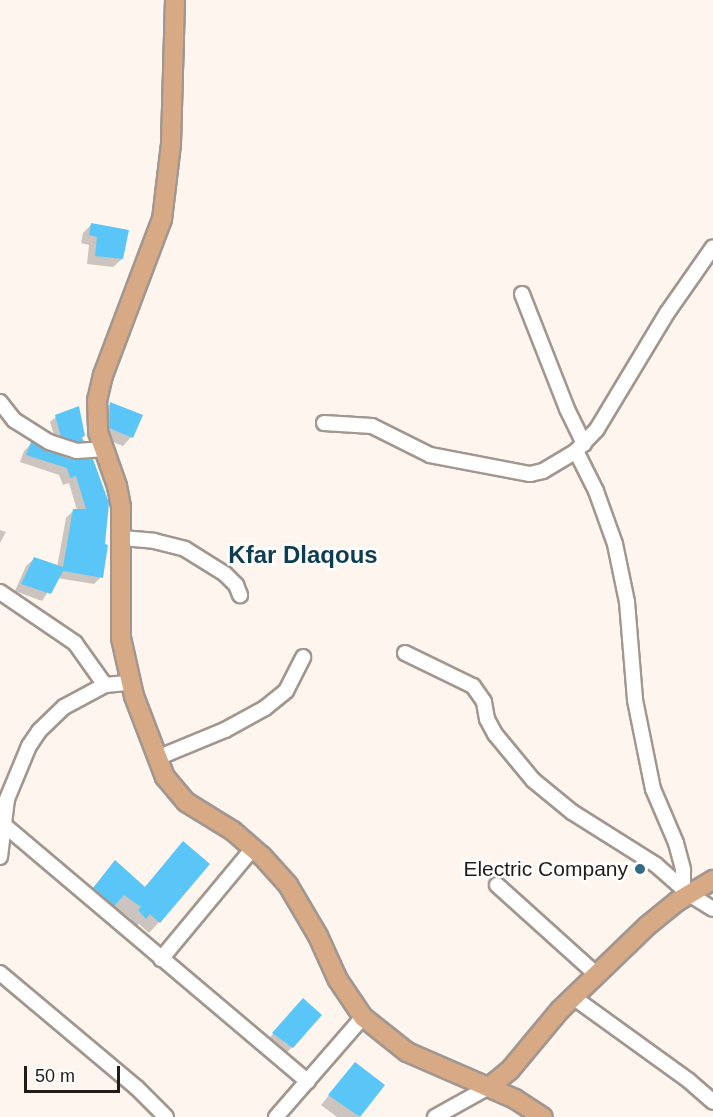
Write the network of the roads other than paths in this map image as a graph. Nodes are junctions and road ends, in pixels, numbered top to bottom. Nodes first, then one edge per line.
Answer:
1 (175, 0) edge
2 (713, 247) edge
3 (522, 294) dead end
4 (0, 402) edge
5 (324, 423) dead end
6 (580, 448) junction
7 (102, 449) junction
8 (122, 538) junction
9 (0, 592) edge
10 (240, 595) dead end
11 (405, 653) dead end
12 (303, 657) dead end
13 (130, 683) junction
14 (105, 685) junction
15 (157, 758) junction
16 (3, 824) junction
17 (253, 848) junction
18 (0, 857) edge
19 (713, 880) edge
20 (497, 885) dead end
21 (686, 891) junction
22 (713, 909) edge
23 (161, 959) junction
24 (0, 973) edge
25 (597, 975) junction
26 (573, 997) junction
27 (363, 1017) junction
28 (308, 1082) junction
29 (489, 1087) junction
30 (713, 1102) edge
31 (166, 1117) edge
32 (276, 1117) edge
33 (435, 1117) edge
34 (543, 1117) edge

1 - 7 main road
2 - 6 street
3 - 6 street
4 - 7 street
5 - 6 street
6 - 21 street
7 - 8 main road
8 - 10 street
8 - 13 main road
9 - 14 street
11 - 21 street
12 - 15 street
13 - 14 street
13 - 15 main road
14 - 16 street
15 - 17 main road
16 - 18 street
16 - 23 street
17 - 23 street
17 - 27 main road
19 - 21 main road
20 - 25 street
21 - 22 street
21 - 25 main road
23 - 28 street
24 - 31 street
25 - 26 main road
26 - 29 main road
26 - 30 street
27 - 28 street
27 - 29 main road
28 - 32 street
29 - 33 street
29 - 34 main road

